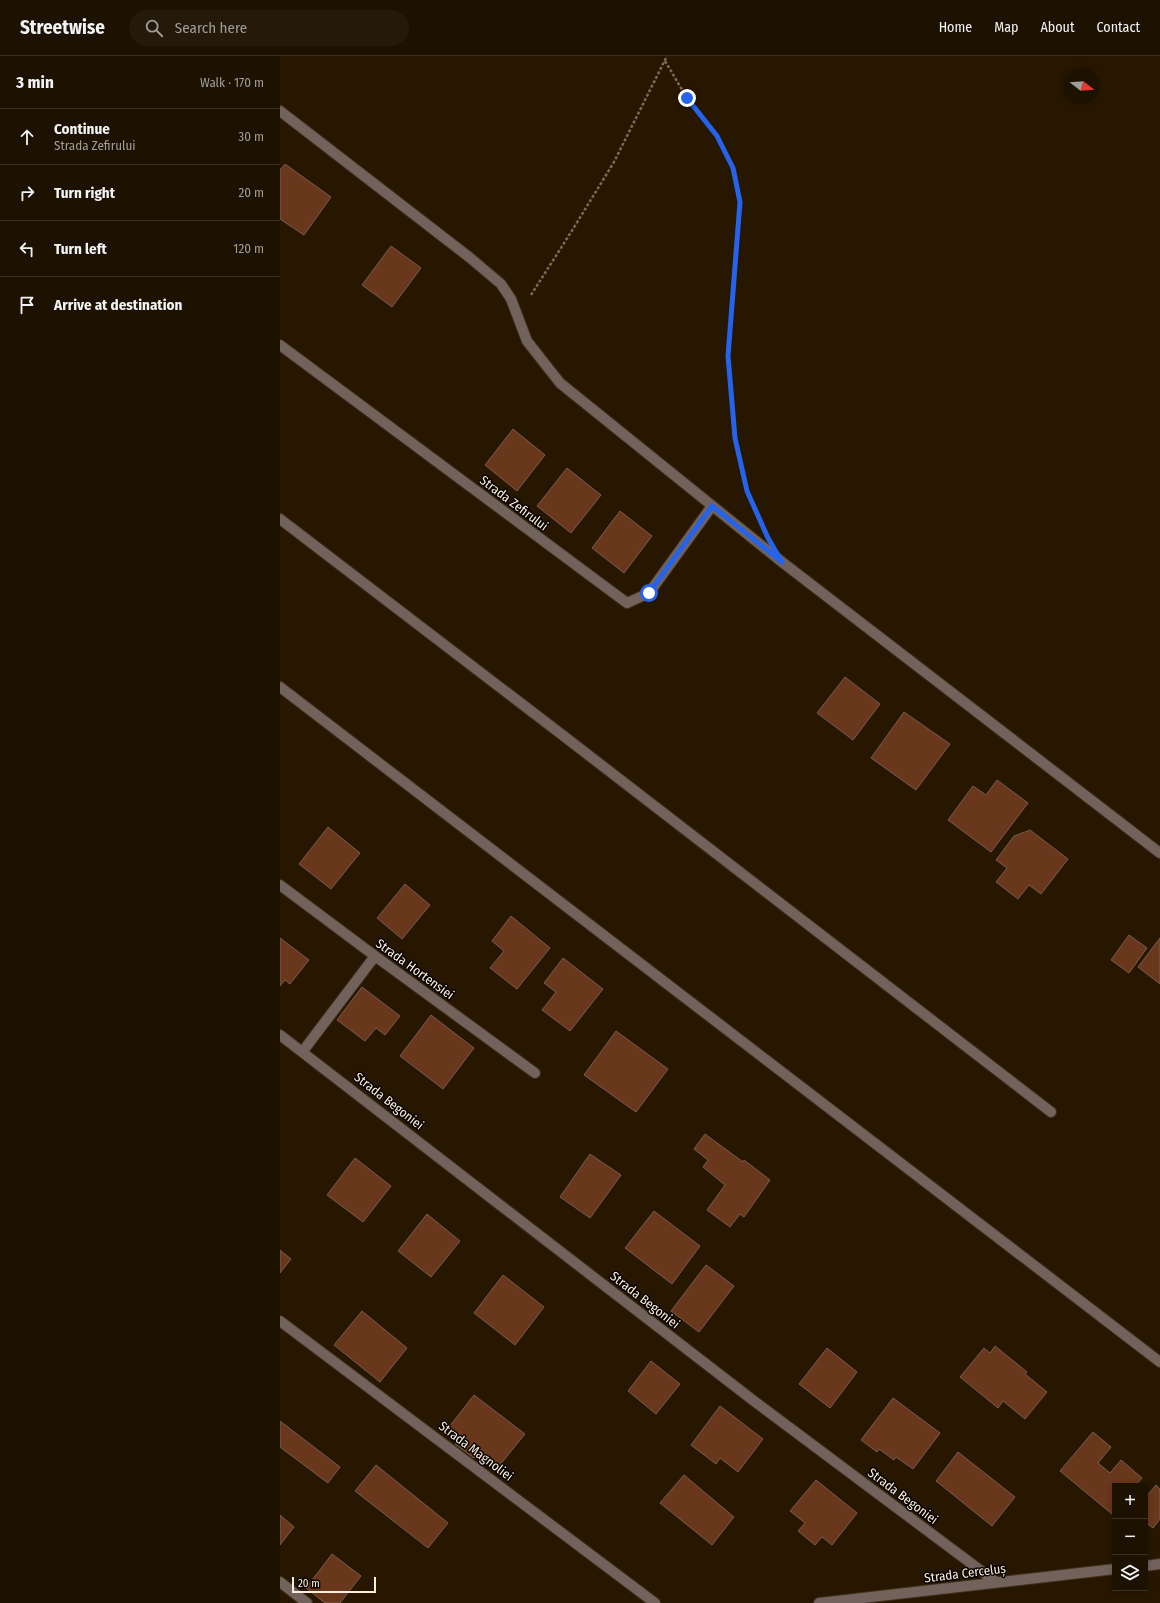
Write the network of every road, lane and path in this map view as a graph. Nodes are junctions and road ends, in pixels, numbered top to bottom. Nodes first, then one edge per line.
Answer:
1 (667, 56) edge
2 (665, 61) junction
3 (280, 111) edge
4 (518, 316) junction
5 (280, 345) edge
6 (712, 506) junction
7 (759, 518) dead end
8 (280, 519) edge
9 (280, 687) edge
10 (1160, 853) edge
11 (280, 885) edge
12 (375, 956) junction
13 (280, 1035) edge
14 (303, 1051) junction
15 (535, 1073) dead end
16 (1051, 1112) dead end
17 (280, 1321) edge
18 (1160, 1362) edge
19 (1160, 1564) edge
20 (1148, 1566) edge
21 (1112, 1569) edge
22 (280, 1582) edge
23 (996, 1582) junction
24 (307, 1603) edge
25 (655, 1603) edge
26 (819, 1603) edge

1 - 2 path
2 - 4 path
2 - 7 path
3 - 4 street
4 - 6 street
5 - 6 street, Strada Zefirului
6 - 10 street
8 - 16 street
9 - 18 street
11 - 12 street, Strada Hortensiei
12 - 14 street
12 - 15 street, Strada Hortensiei
13 - 14 street, Strada Begoniei
14 - 23 street, Strada Begoniei
17 - 25 street, Strada Magnoliei
19 - 20 street
21 - 23 street, Strada Cerceluș
22 - 24 street
23 - 26 street, Strada Cerceluș

